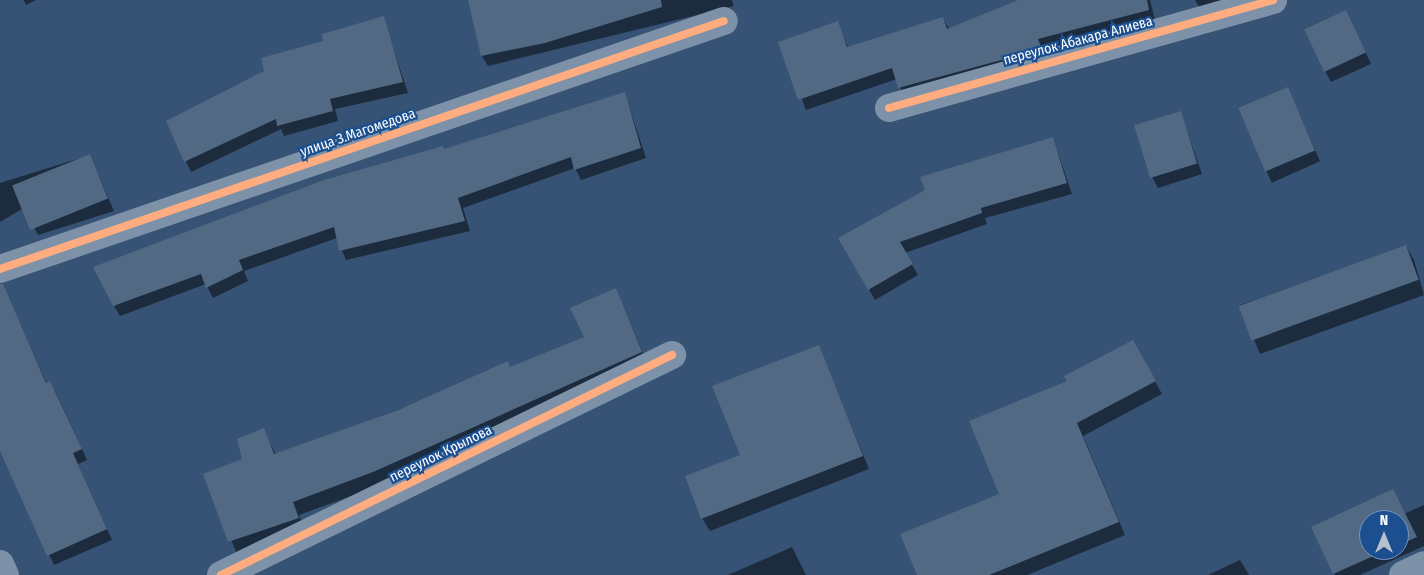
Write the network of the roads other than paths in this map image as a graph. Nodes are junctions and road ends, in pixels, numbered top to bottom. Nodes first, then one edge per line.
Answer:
1 (1273, 0) edge
2 (724, 21) dead end
3 (889, 108) dead end
4 (0, 269) edge
5 (672, 355) dead end
6 (0, 564) edge
7 (5, 575) edge
8 (221, 575) edge

1 - 3 street, переулок Абакара Алиева
2 - 4 street, улица З.Магомедова
5 - 8 street, переулок Крылова
6 - 7 street

